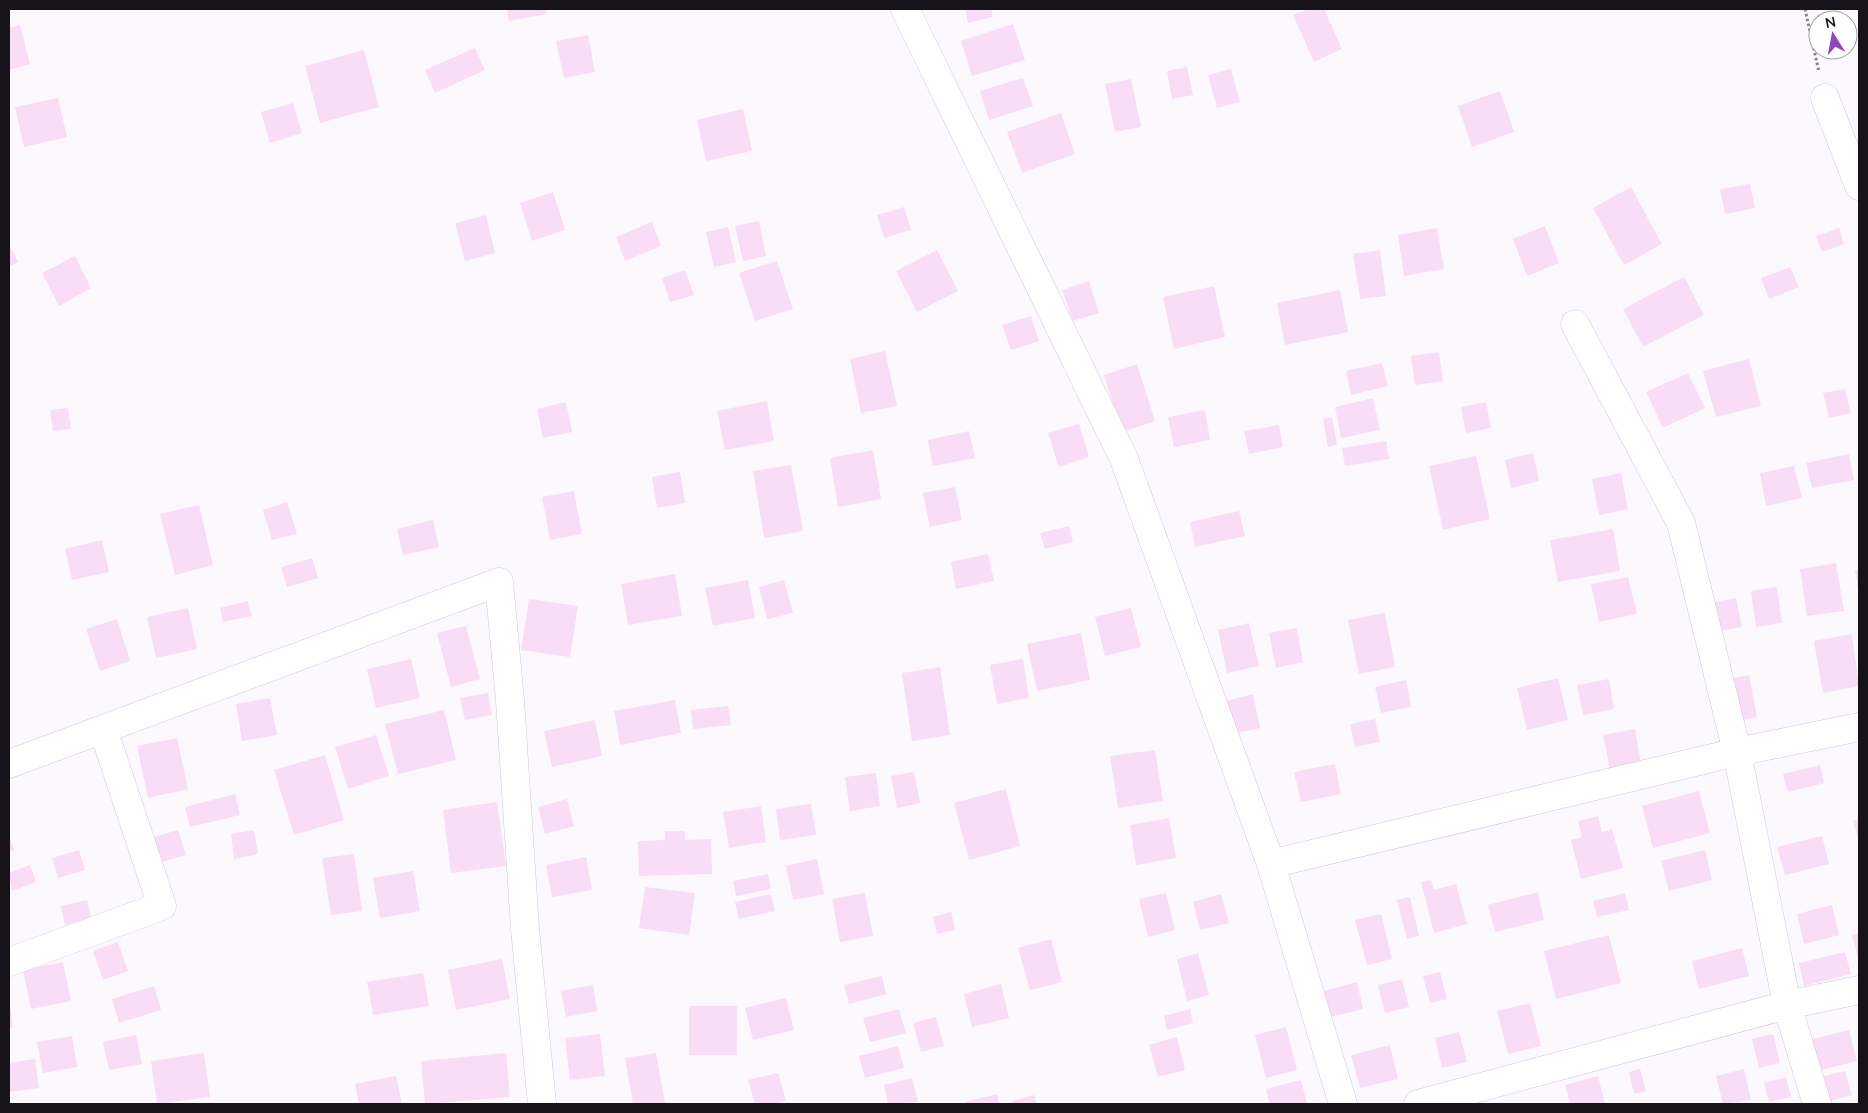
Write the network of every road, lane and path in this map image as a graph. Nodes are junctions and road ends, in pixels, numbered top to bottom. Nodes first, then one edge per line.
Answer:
1 (906, 9) edge
2 (1805, 9) edge
3 (1824, 98) joint
4 (1859, 186) edge
5 (1575, 324) dead end
6 (1859, 727) edge
7 (103, 729) junction
8 (1737, 752) junction
9 (9, 764) edge
10 (1271, 864) junction
11 (9, 962) edge
12 (1859, 990) edge
13 (1787, 1005) junction
14 (542, 1104) edge
15 (1343, 1104) edge
16 (1418, 1104) edge
17 (1817, 1104) edge

1 - 10 street
2 - 3 path
3 - 4 street
5 - 8 street
6 - 8 street
7 - 9 street
7 - 11 street
7 - 14 street
8 - 10 street
8 - 13 street
10 - 15 street
12 - 13 street
13 - 16 street
13 - 17 street

